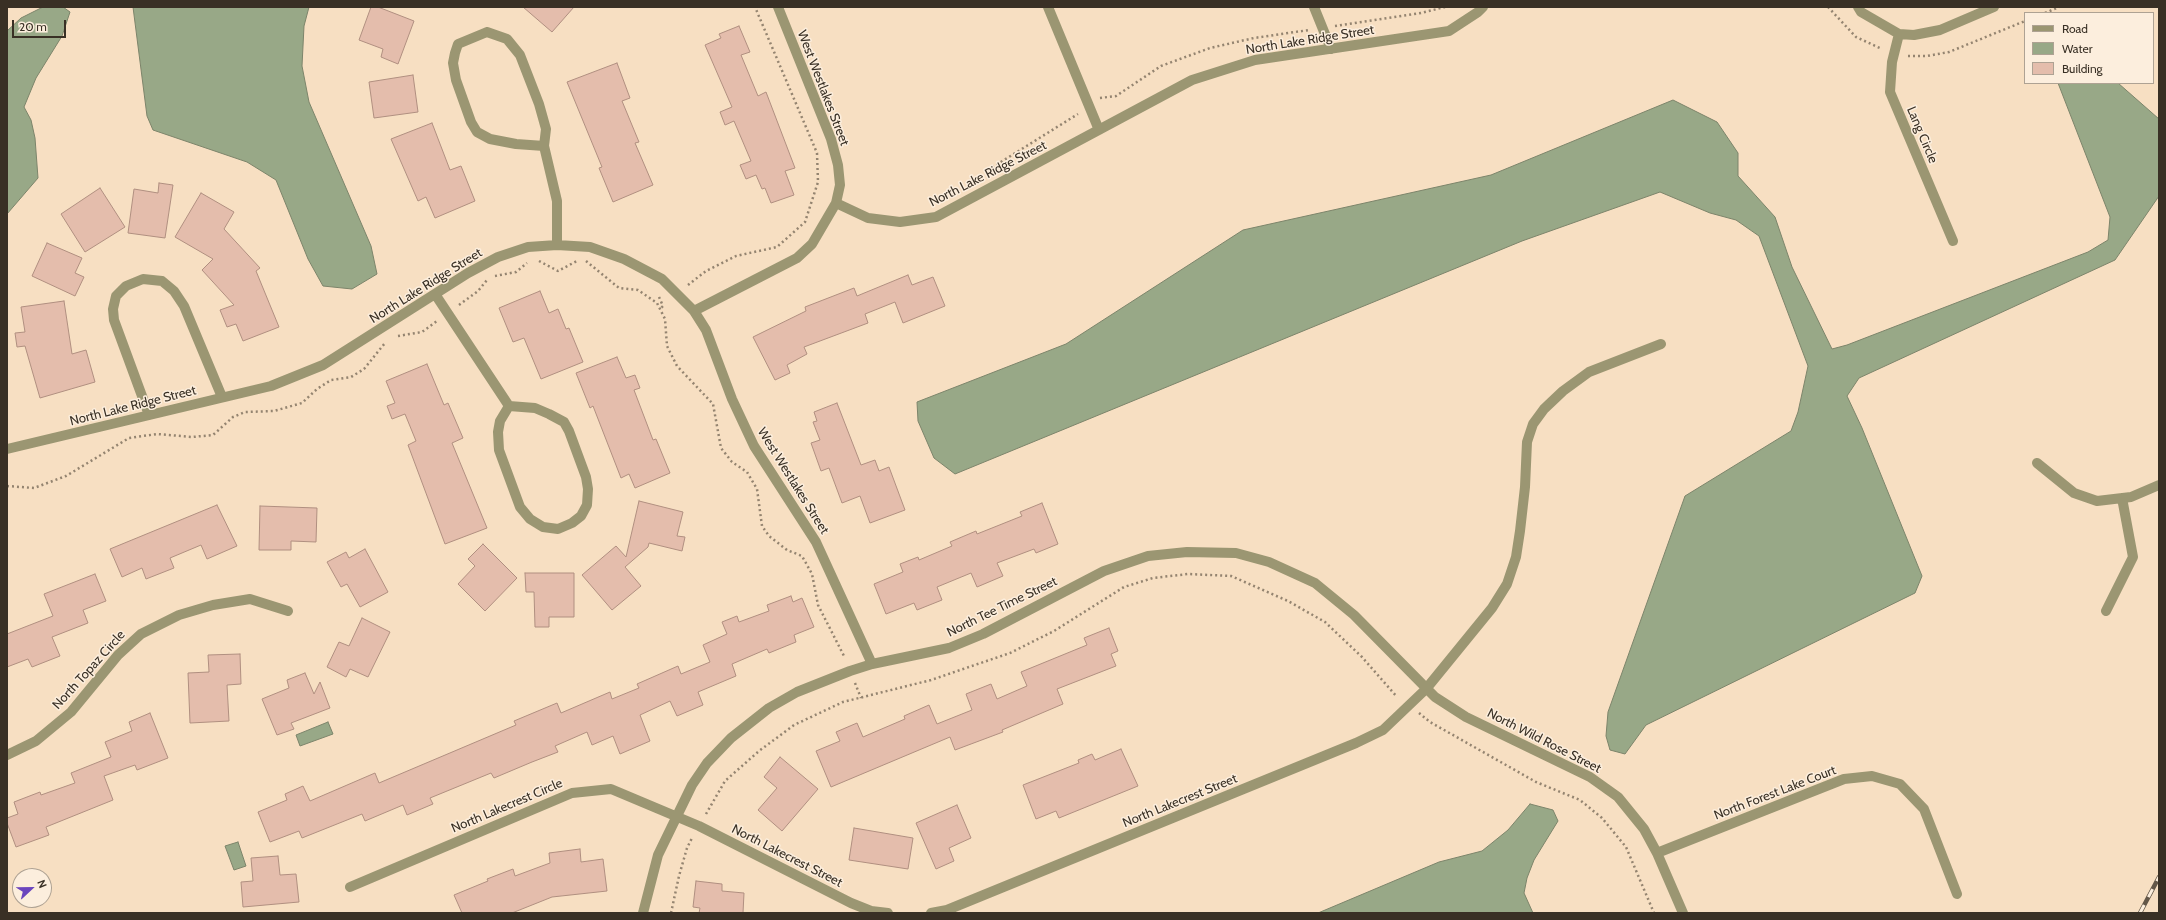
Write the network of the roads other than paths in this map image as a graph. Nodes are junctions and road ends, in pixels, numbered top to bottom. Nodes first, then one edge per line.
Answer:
1 (778, 7) edge
2 (1048, 7) edge
3 (1314, 7) edge
4 (1483, 7) edge
5 (1858, 7) edge
6 (1994, 7) edge
7 (1900, 34) junction
8 (1331, 49) junction
9 (1100, 130) junction
10 (544, 146) junction
11 (836, 203) junction
12 (1953, 241) dead end
13 (558, 245) junction
14 (435, 294) junction
15 (694, 311) junction
16 (1661, 344) dead end
17 (222, 397) junction
18 (509, 406) junction
19 (149, 415) junction
20 (7, 449) edge
21 (2037, 463) dead end
22 (2159, 485) edge
23 (2122, 498) junction
24 (288, 611) dead end
25 (2106, 611) dead end
26 (872, 664) junction
27 (1426, 689) junction
28 (7, 755) edge
29 (676, 817) junction
30 (1657, 853) junction
31 (350, 887) dead end
32 (1957, 894) dead end
33 (643, 913) edge
34 (888, 913) edge
35 (931, 913) edge
36 (1683, 913) edge

1 - 11 street, West Westlakes Street
2 - 9 street
3 - 8 street
4 - 8 street, North Lake Ridge Street
5 - 7 street
6 - 7 street
7 - 12 street, Lang Circle
8 - 9 street, North Lake Ridge Street
9 - 11 street, North Lake Ridge Street
10 - 10 street
10 - 13 street
11 - 15 street
13 - 14 street, North Lake Ridge Street
13 - 15 street, North Lake Ridge Street
14 - 17 street, North Lake Ridge Street
14 - 18 street
15 - 26 street, West Westlakes Street
16 - 27 street
17 - 19 street, North Lake Ridge Street
17 - 19 street
18 - 18 street
19 - 20 street, North Lake Ridge Street
21 - 23 street
22 - 23 street
23 - 25 street
24 - 28 street, North Topaz Circle
26 - 27 street, North Tee Time Street
26 - 29 street, North Tee Time Street
27 - 30 street, North Wild Rose Street
27 - 35 street, North Lakecrest Street
29 - 31 street, North Lakecrest Circle
29 - 33 street, North Tee Time Street
29 - 34 street, North Lakecrest Street
30 - 32 street, North Forest Lake Court
30 - 36 street, North Wild Rose Street

